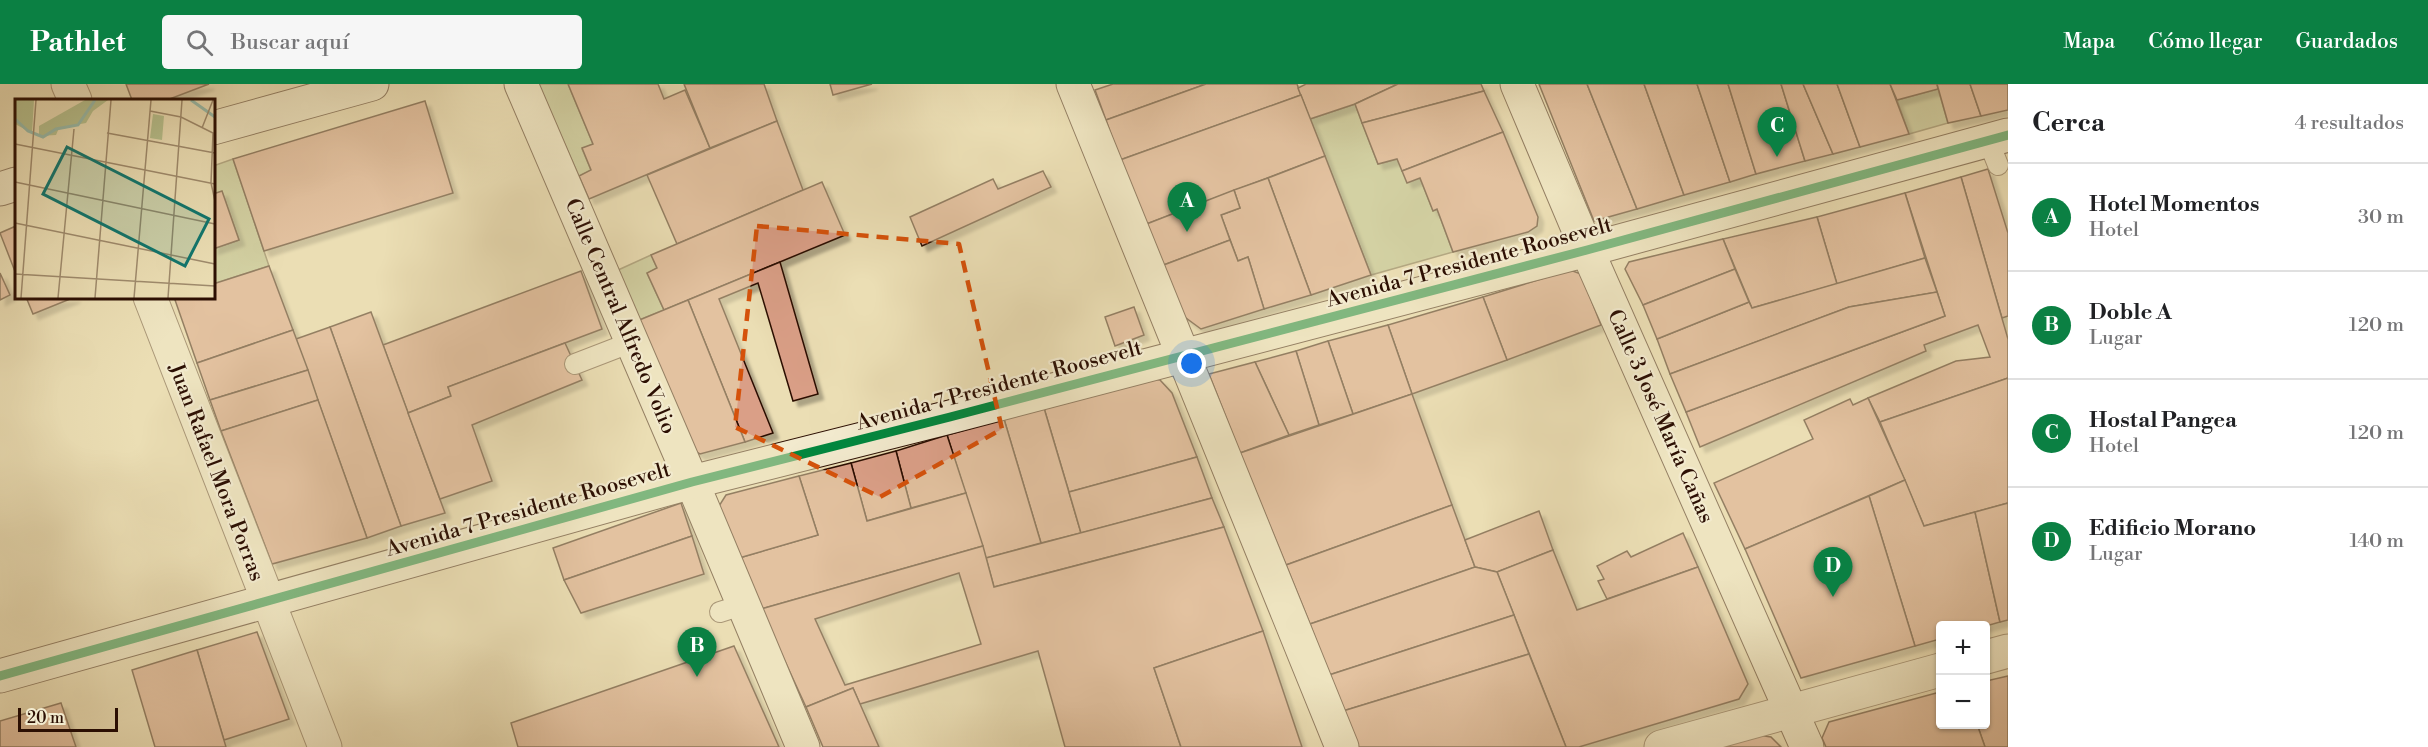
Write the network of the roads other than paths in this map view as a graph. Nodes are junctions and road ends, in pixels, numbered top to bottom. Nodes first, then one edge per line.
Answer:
1 (68, 84) edge
2 (372, 84) edge
3 (521, 84) edge
4 (1073, 84) edge
5 (1517, 84) edge
6 (75, 99) edge
7 (214, 128) edge
8 (1998, 147) edge
9 (15, 184) edge
10 (0, 189) edge
11 (1587, 250) junction
12 (150, 298) edge
13 (632, 342) junction
14 (1184, 355) junction
15 (574, 364) dead end
16 (692, 482) junction
17 (267, 601) junction
18 (2008, 651) edge
19 (1990, 656) edge
20 (1936, 671) edge
21 (0, 676) edge
22 (1792, 712) junction
23 (325, 747) edge
24 (803, 747) edge
25 (1342, 747) edge
26 (1661, 747) edge
27 (1807, 747) edge

1 - 6 street
2 - 7 street
3 - 13 street, Calle Central Alfredo Volio
4 - 14 street
5 - 11 street, Calle 3 José María Cañas
8 - 11 street, Avenida 7 Presidente Roosevelt
9 - 10 street
11 - 14 street, Avenida 7 Presidente Roosevelt
11 - 22 street, Calle 3 José María Cañas
12 - 17 street, Juan Rafael Mora Porras
13 - 15 lane
13 - 16 street, Calle Central Alfredo Volio
14 - 16 street, Avenida 7 Presidente Roosevelt
14 - 25 street
16 - 17 street, Avenida 7 Presidente Roosevelt
16 - 24 street, Calle Central Alfredo Volio
17 - 21 street, Avenida 7 Presidente Roosevelt
17 - 23 street, Juan Rafael Mora Porras
18 - 19 street
20 - 22 street
22 - 26 street
22 - 27 street, Calle 3 José María Cañas

